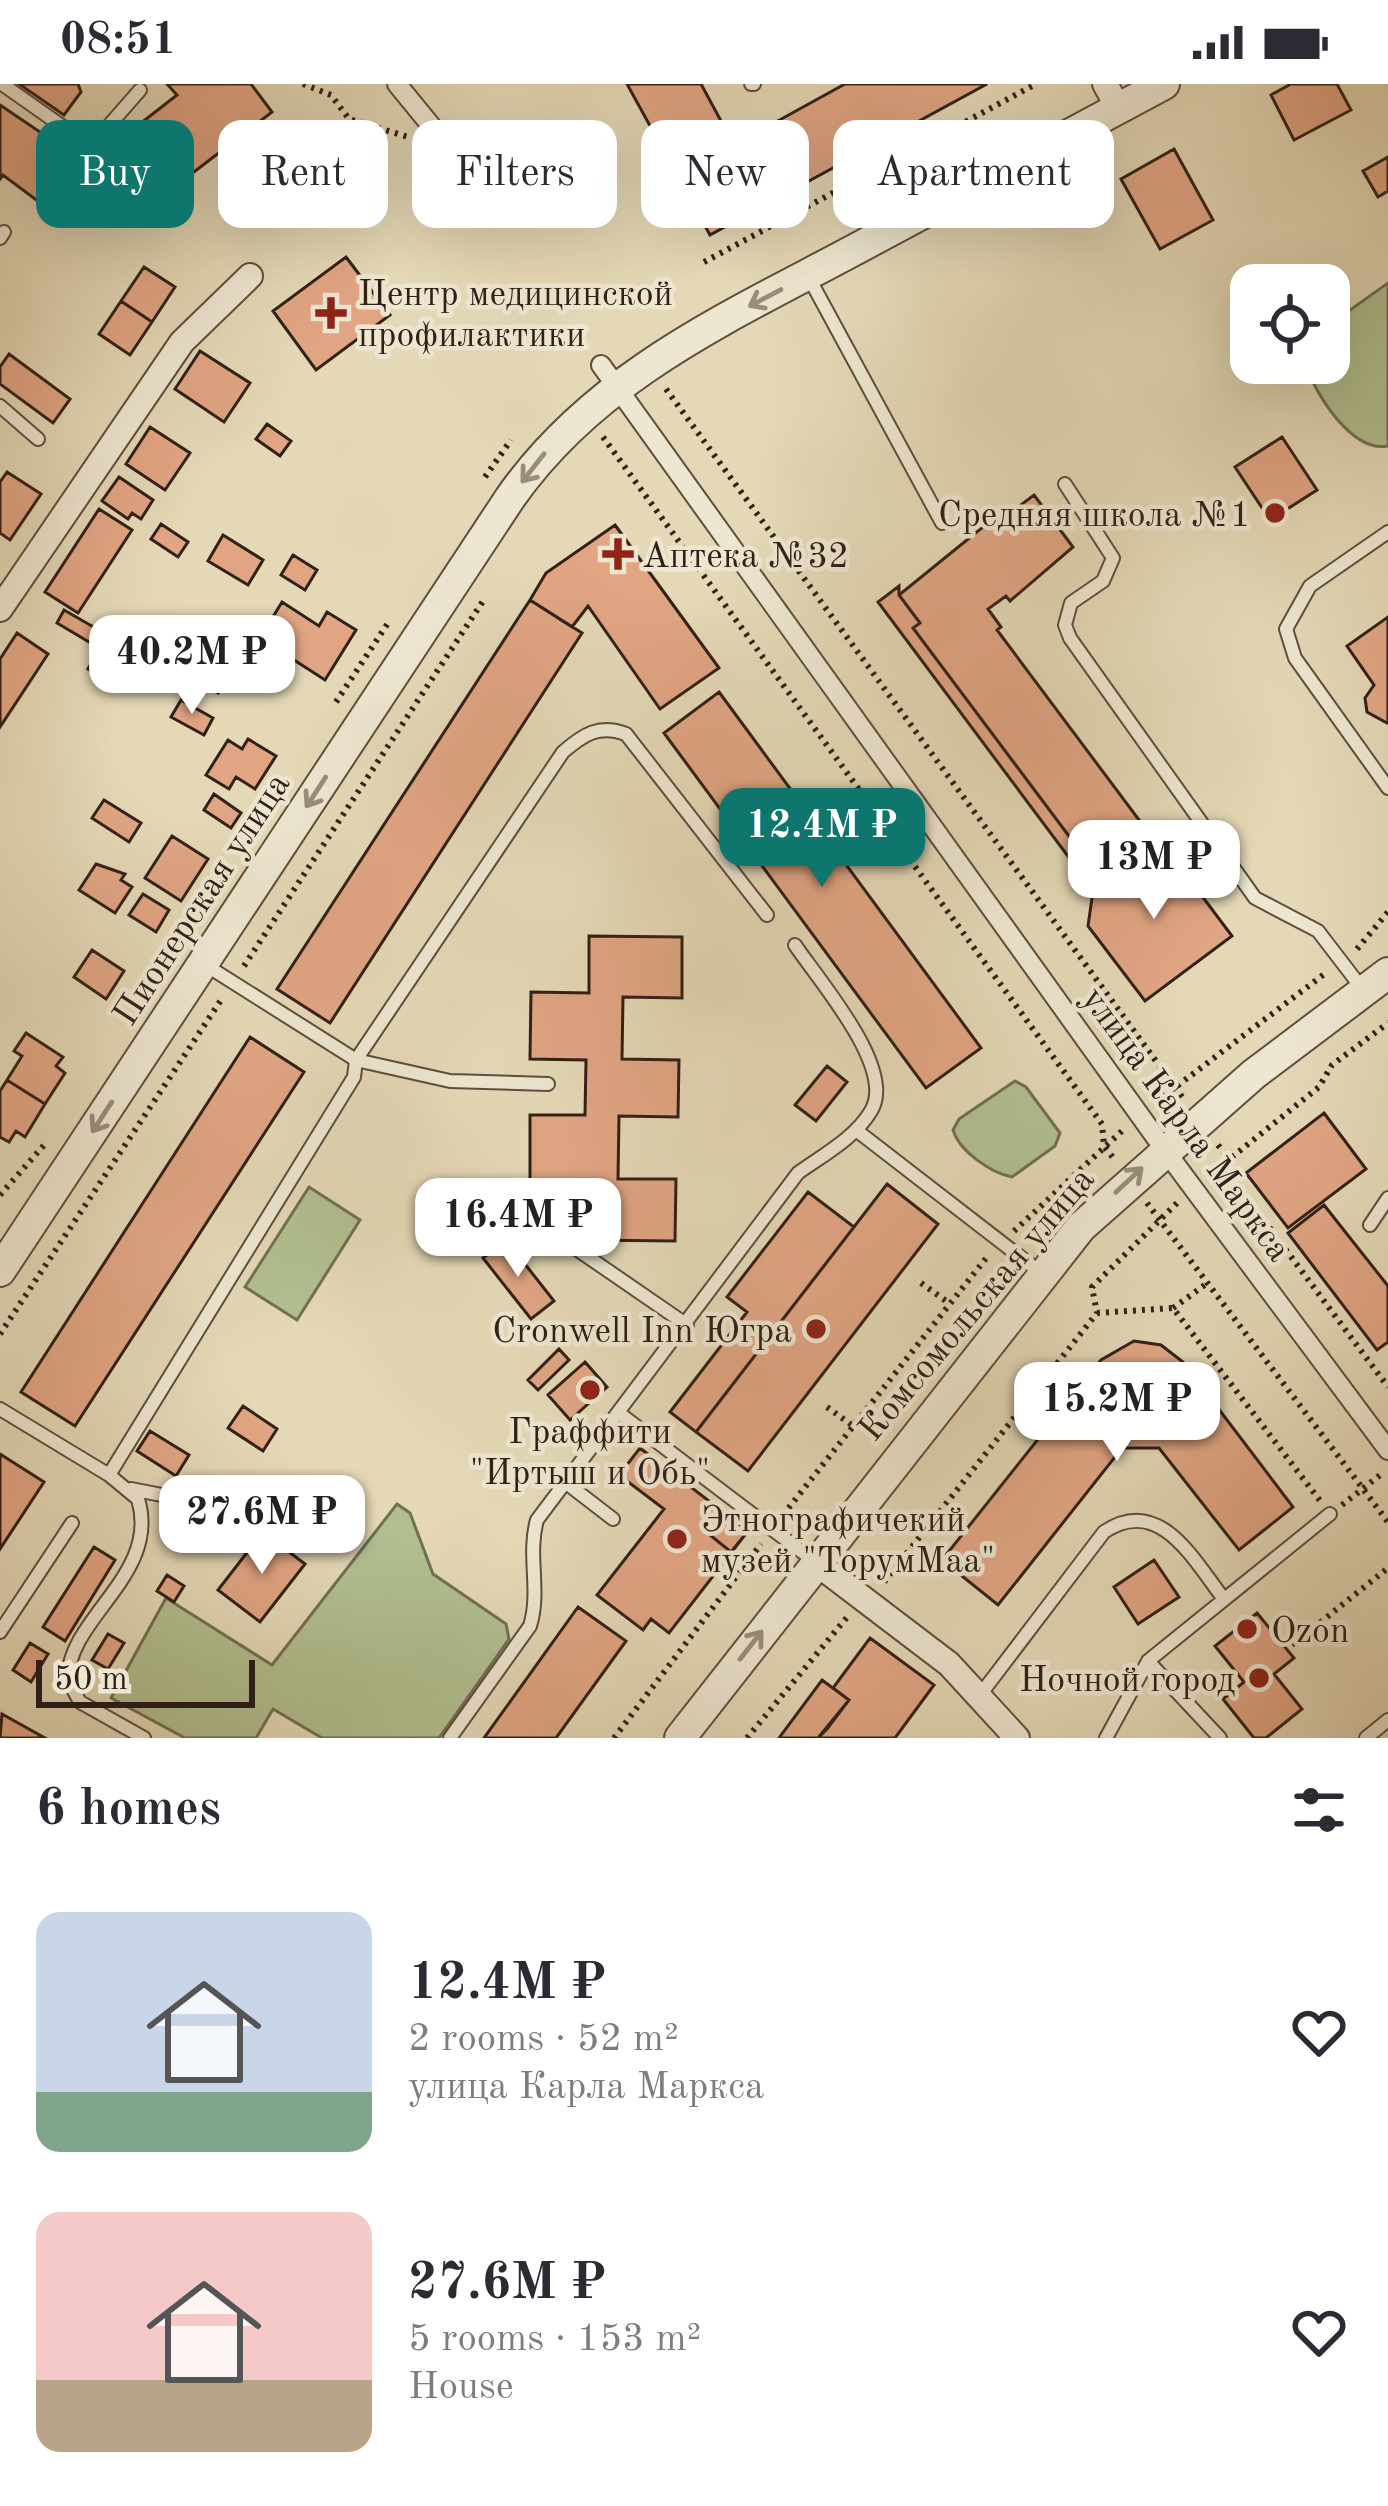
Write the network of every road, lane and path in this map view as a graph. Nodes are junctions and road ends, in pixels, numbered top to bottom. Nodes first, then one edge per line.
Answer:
1 (2, 84) edge
2 (303, 84) edge
3 (397, 84) edge
4 (1036, 84) edge
5 (1164, 84) edge
6 (140, 90) dead end
7 (1112, 96) edge
8 (54, 120) edge
9 (114, 120) edge
10 (426, 120) edge
11 (412, 138) edge
12 (704, 262) dead end
13 (808, 275) junction
14 (250, 276) dead end
15 (649, 363) junction
16 (609, 376) junction
17 (0, 406) edge
18 (584, 413) junction
19 (38, 440) dead end
20 (1065, 484) dead end
21 (942, 523) dead end
22 (1388, 532) edge
23 (0, 609) edge
24 (1388, 788) edge
25 (1388, 912) edge
26 (766, 915) dead end
27 (795, 945) dead end
28 (1341, 961) junction
29 (203, 963) junction
30 (1376, 982) edge
31 (1388, 1023) edge
32 (356, 1060) junction
33 (548, 1084) dead end
34 (856, 1130) junction
35 (1164, 1149) junction
36 (1388, 1198) edge
37 (527, 1215) dead end
38 (1370, 1225) dead end
39 (1003, 1243) junction
40 (0, 1271) edge
41 (1041, 1273) junction
42 (921, 1282) dead end
43 (1209, 1282) junction
44 (949, 1303) junction
45 (1173, 1308) junction
46 (1097, 1313) junction
47 (687, 1325) junction
48 (1388, 1387) edge
49 (827, 1407) dead end
50 (0, 1409) edge
51 (619, 1413) junction
52 (854, 1426) junction
53 (1388, 1450) edge
54 (1388, 1469) edge
55 (109, 1474) junction
56 (565, 1482) junction
57 (130, 1488) junction
58 (1363, 1488) junction
59 (1330, 1514) junction
60 (613, 1519) dead end
61 (289, 1520) dead end
62 (1388, 1522) edge
63 (72, 1523) dead end
64 (772, 1529) junction
65 (815, 1562) junction
66 (1388, 1568) edge
67 (866, 1599) junction
68 (1225, 1599) junction
69 (0, 1632) edge
70 (1292, 1646) dead end
71 (1148, 1660) junction
72 (980, 1695) junction
73 (1388, 1720) edge
74 (144, 1738) edge
75 (450, 1738) edge
76 (614, 1738) edge
77 (680, 1738) edge
78 (747, 1738) edge
79 (1017, 1738) edge
80 (1106, 1738) edge
81 (1220, 1738) edge
82 (1366, 1738) edge

1 - 8 lane
2 - 11 path
3 - 10 street
4 - 12 path
5 - 7 street, Пионерская улица
6 - 9 lane
7 - 13 street, Пионерская улица
13 -> 15 street, Пионерская улица
13 - 21 lane
14 - 23 street
15 - 16 street, Пионерская улица
15 - 28 path
16 - 18 street, Пионерская улица
16 - 35 street, улица Карла Маркса
17 - 19 lane
18 -> 29 street, Пионерская улица
18 - 39 path
20 - 28 lane
22 - 24 lane
25 - 28 path
26 - 32 lane
27 - 34 lane
28 - 30 lane
29 - 32 lane
29 -> 40 street, Пионерская улица
30 - 35 street, Комсомольская улица
31 - 48 path
32 - 33 lane
32 - 55 lane
34 - 39 lane
34 - 47 lane
41 -> 35 street, Комсомольская улица
35 - 53 street, улица Карла Маркса
36 - 38 lane
37 - 47 lane
39 - 41 lane
39 - 44 path
41 - 65 street, Комсомольская улица
42 - 44 path
43 - 45 path
43 - 46 path
43 - 58 path
44 - 52 path
45 - 46 path
45 - 59 path
46 - 67 path
47 - 51 lane
49 - 52 path
50 - 55 lane
51 - 56 lane
51 - 64 lane
52 - 64 path
54 - 58 path
55 - 57 lane
56 - 60 lane
56 - 75 lane
57 - 61 lane
57 - 74 lane
58 - 59 path
58 - 62 path
59 - 68 lane
63 - 69 lane
64 - 65 lane
64 - 76 path
65 - 67 street
77 -> 65 street, Комсомольская улица
66 - 70 path
67 - 72 street
67 - 78 path
68 - 71 lane
68 - 72 lane
71 - 80 lane
71 - 81 lane
72 - 79 street
73 - 82 lane

